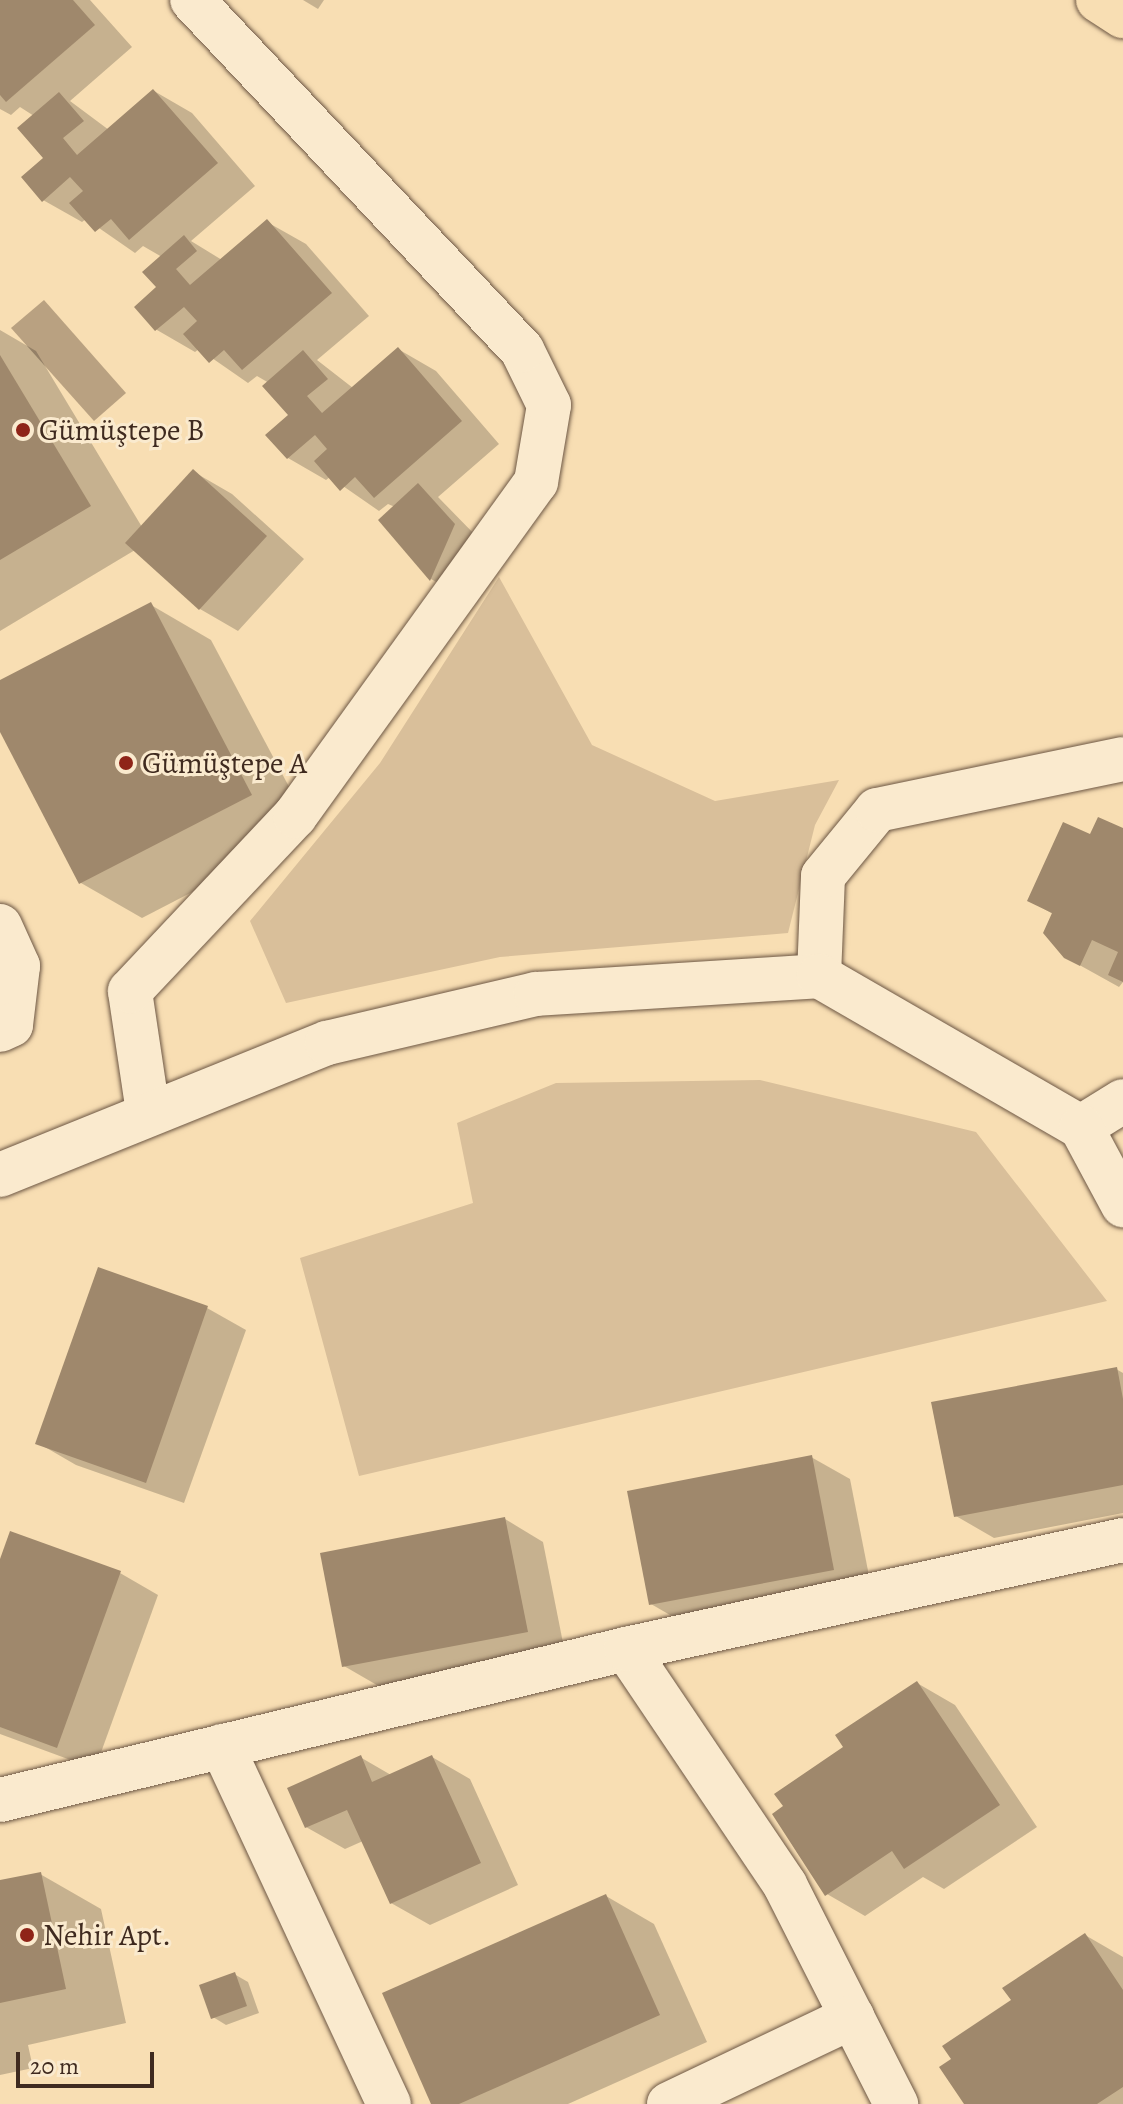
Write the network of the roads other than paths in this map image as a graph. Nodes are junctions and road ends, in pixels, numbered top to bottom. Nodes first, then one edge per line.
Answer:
1 (192, 0) edge
2 (1098, 0) edge
3 (1123, 16) edge
4 (1123, 759) edge
5 (0, 926) edge
6 (819, 976) junction
7 (0, 1030) edge
8 (1123, 1101) edge
9 (148, 1112) junction
10 (1081, 1127) junction
11 (0, 1175) edge
12 (1123, 1205) edge
13 (1123, 1540) edge
14 (626, 1649) junction
15 (222, 1746) junction
16 (0, 1800) edge
17 (852, 2017) junction
18 (389, 2104) edge
19 (669, 2104) edge
20 (896, 2104) edge

1 - 9 street
2 - 3 main road
4 - 6 street
5 - 7 street
6 - 9 street
6 - 10 street
8 - 10 street
9 - 11 street
10 - 12 street
13 - 14 street
14 - 15 street
14 - 17 street
15 - 16 street
15 - 18 street
17 - 19 street
17 - 20 street

